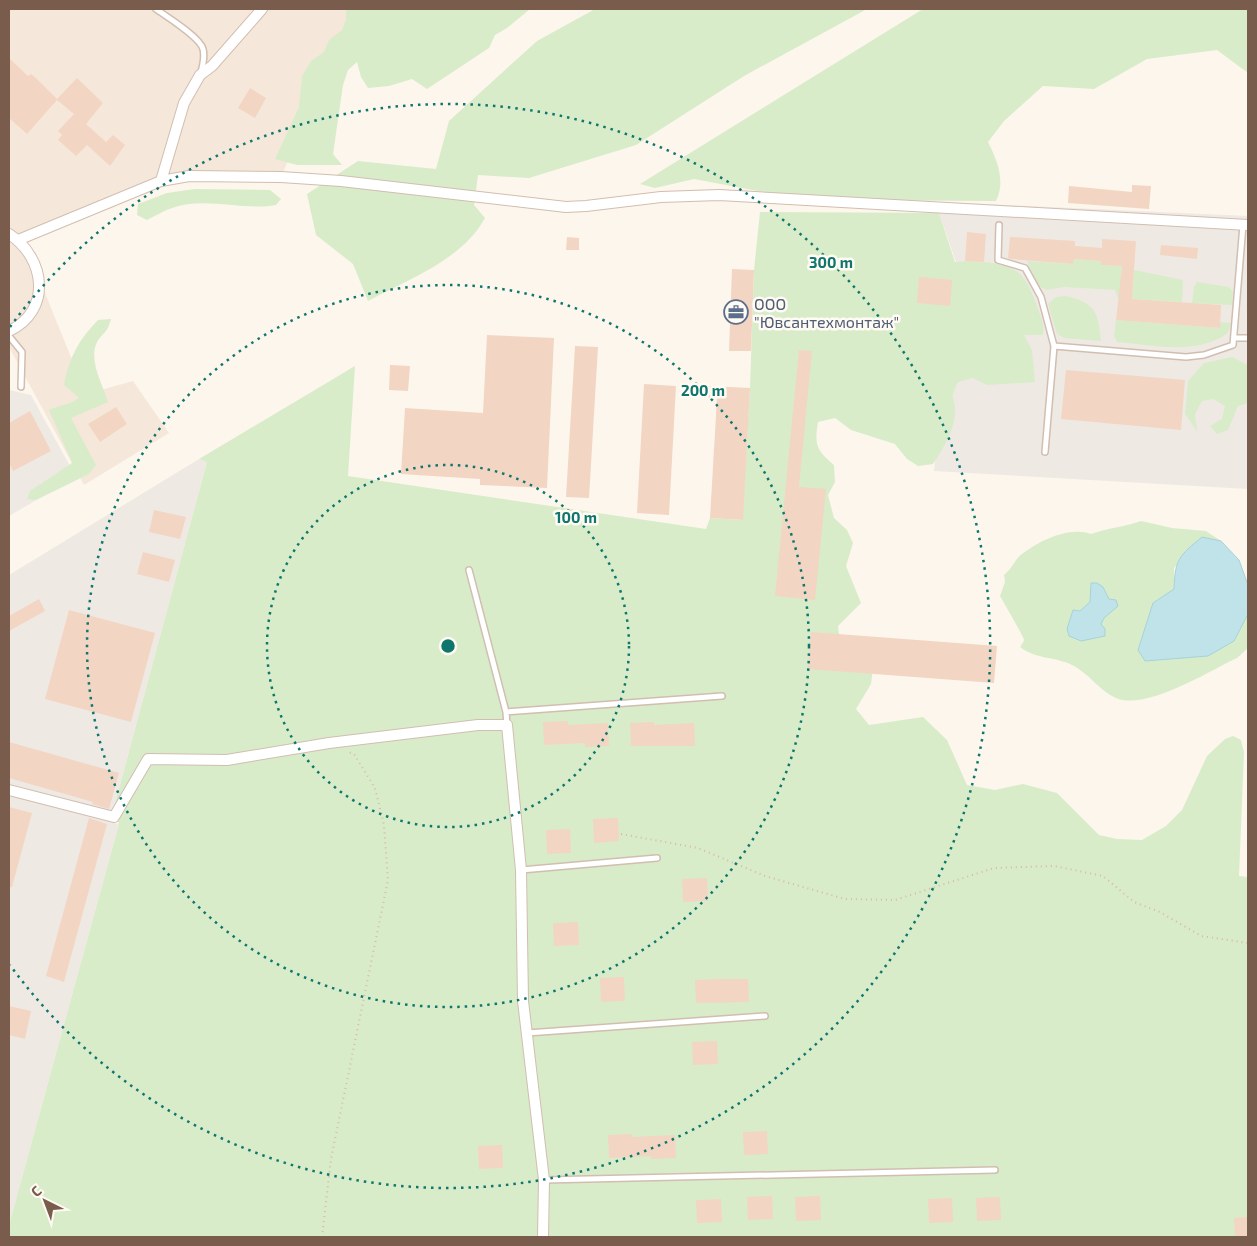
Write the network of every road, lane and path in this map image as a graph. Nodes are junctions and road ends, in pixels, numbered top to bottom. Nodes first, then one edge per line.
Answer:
1 (156, 9) edge
2 (262, 9) edge
3 (200, 75) junction
4 (161, 181) junction
5 (999, 225) dead end
6 (1246, 225) edge
7 (9, 234) edge
8 (18, 240) junction
9 (9, 331) edge
10 (9, 336) edge
11 (1234, 338) junction
12 (1248, 338) edge
13 (1054, 346) junction
14 (21, 387) dead end
15 (1045, 452) dead end
16 (469, 570) dead end
17 (722, 696) dead end
18 (506, 712) junction
19 (507, 725) junction
20 (329, 743) junction
21 (9, 790) edge
22 (621, 834) dead end
23 (657, 858) dead end
24 (521, 870) junction
25 (1248, 943) edge
26 (765, 1016) dead end
27 (527, 1033) junction
28 (995, 1170) dead end
29 (544, 1180) junction
30 (322, 1237) edge
31 (543, 1237) edge

1 - 3 lane
2 - 3 street
3 - 4 street
4 - 6 street
4 - 8 street
5 - 13 lane
6 - 11 lane
7 - 8 street
8 - 9 street
10 - 14 lane
11 - 12 lane
11 - 13 lane
13 - 15 lane
16 - 18 lane
17 - 18 lane
18 - 19 lane
19 - 20 street
19 - 24 street
20 - 21 street
20 - 30 path
22 - 25 path
23 - 24 lane
24 - 27 street
26 - 27 lane
27 - 29 street
28 - 29 lane
29 - 31 street

